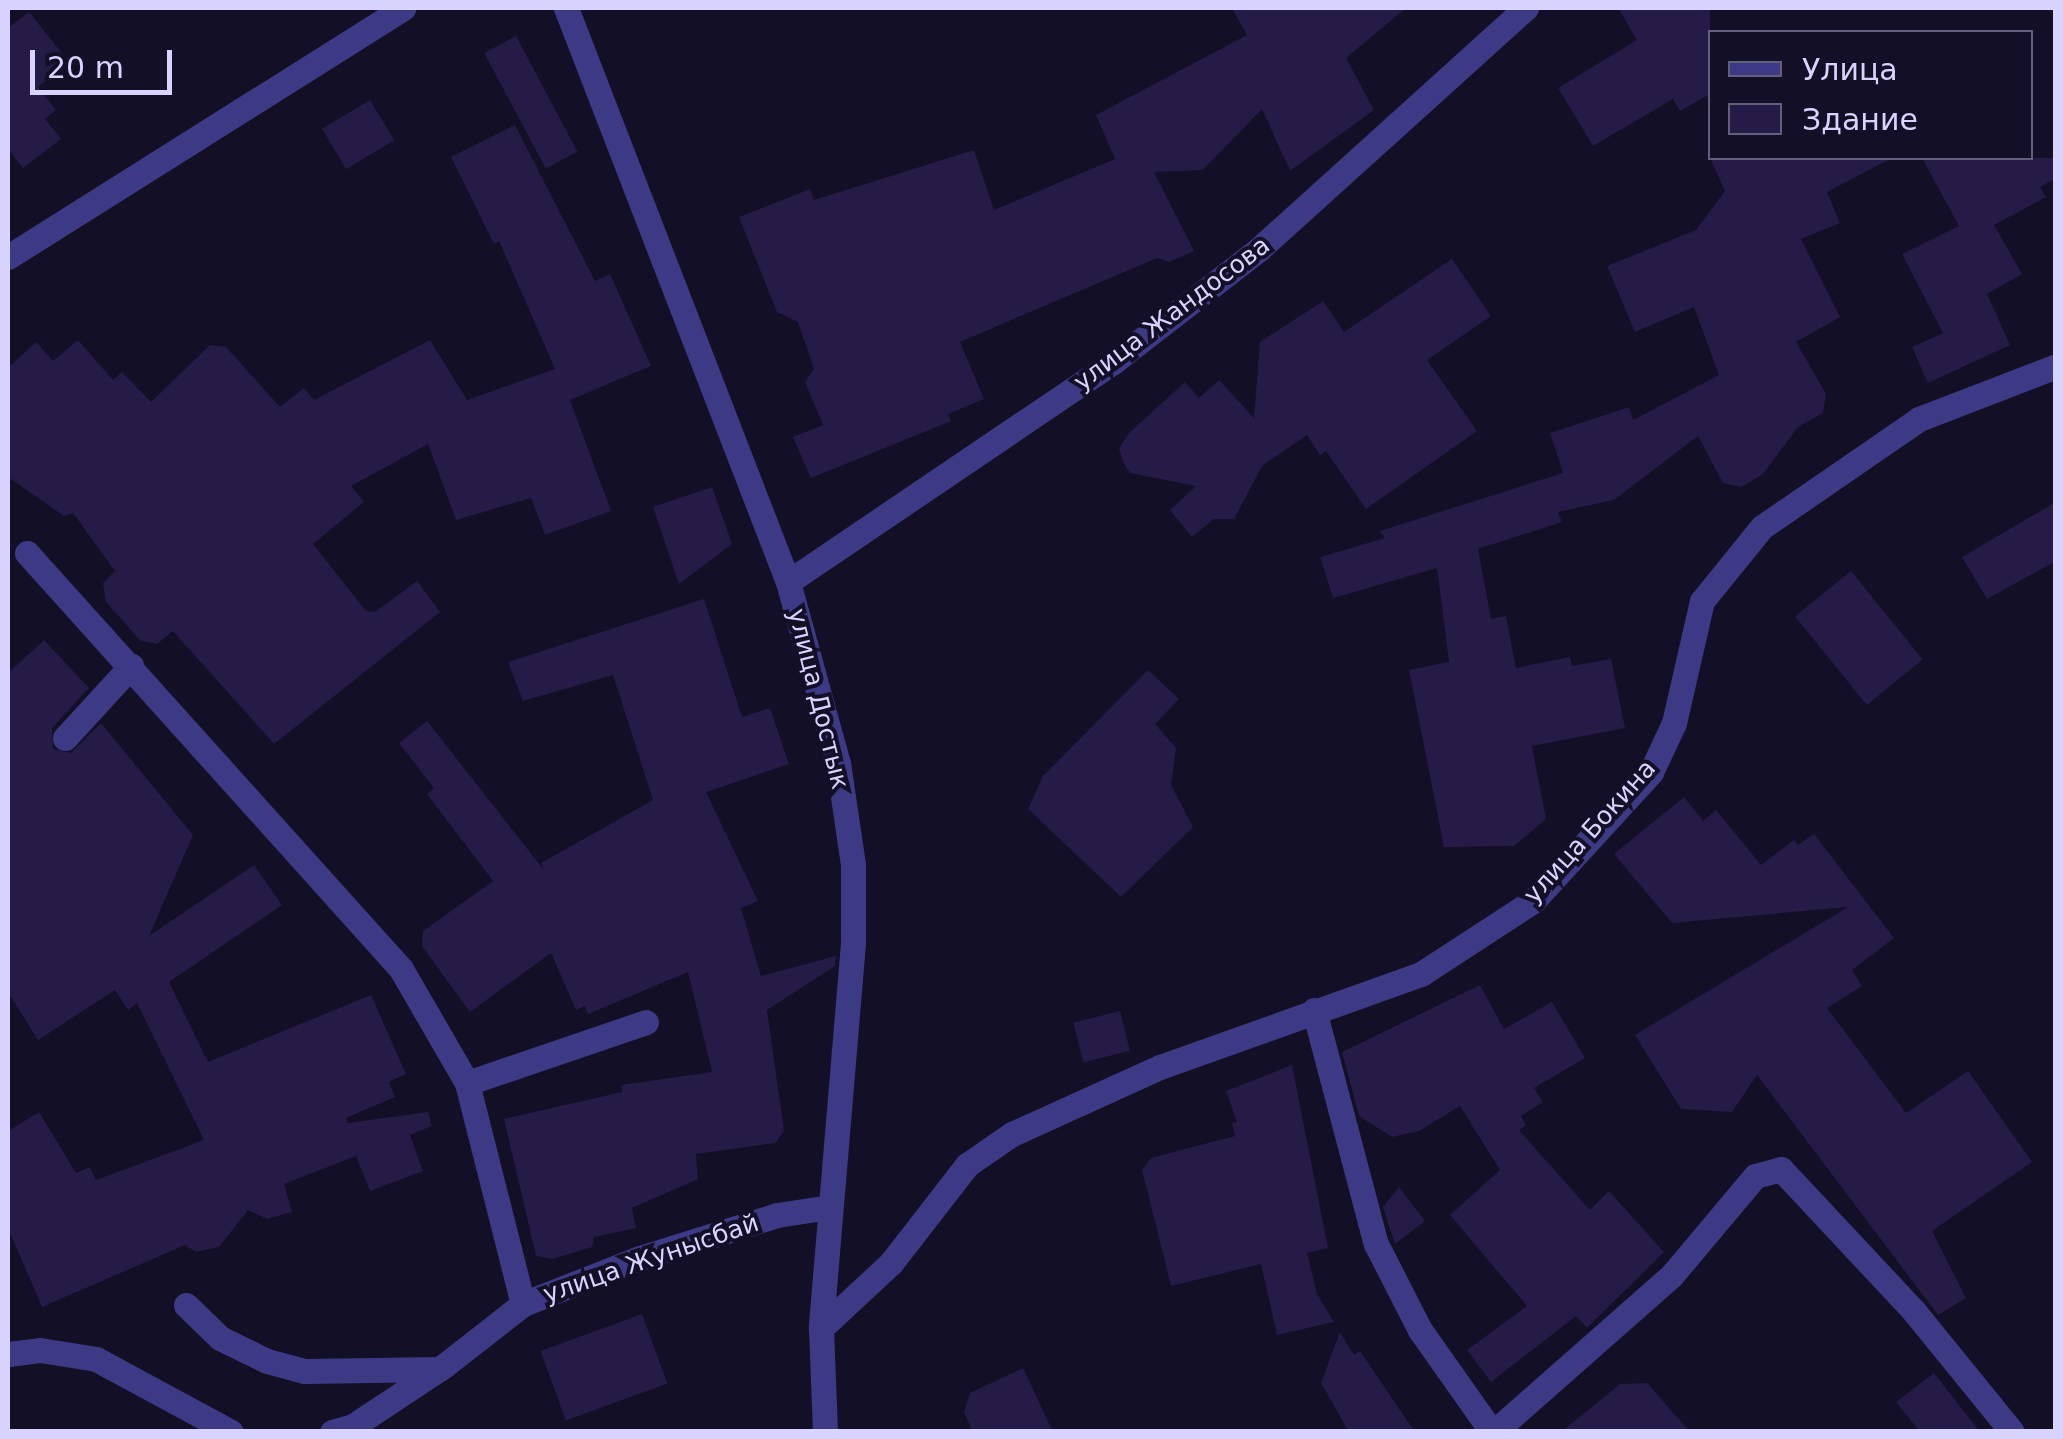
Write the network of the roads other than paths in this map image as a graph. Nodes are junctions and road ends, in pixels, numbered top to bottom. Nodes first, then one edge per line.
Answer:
1 (403, 8) edge
2 (566, 8) edge
3 (1526, 8) edge
4 (8, 257) edge
5 (2056, 366) edge
6 (27, 553) dead end
7 (788, 582) junction
8 (131, 666) junction
9 (65, 738) dead end
10 (1314, 1010) junction
11 (646, 1022) dead end
12 (467, 1083) junction
13 (829, 1207) junction
14 (524, 1304) junction
15 (186, 1305) dead end
16 (821, 1328) junction
17 (8, 1354) edge
18 (439, 1369) junction
19 (231, 1432) edge
20 (332, 1432) edge
21 (826, 1432) edge
22 (1493, 1432) edge
23 (2012, 1432) edge

1 - 4 street
2 - 7 street, улица Достык
3 - 7 street, улица Жандосова
5 - 10 street, улица Бокина
6 - 8 street
7 - 13 street, улица Достык
8 - 9 street
8 - 12 street
10 - 16 street, улица Бокина
10 - 22 street
11 - 12 street
12 - 14 street
13 - 14 street, улица Жунысбай
13 - 16 street, улица Достык
14 - 18 street, улица Жунысбай
15 - 18 street
16 - 21 street, улица Достык
17 - 19 street
18 - 20 street, улица Жунысбай
22 - 23 street

